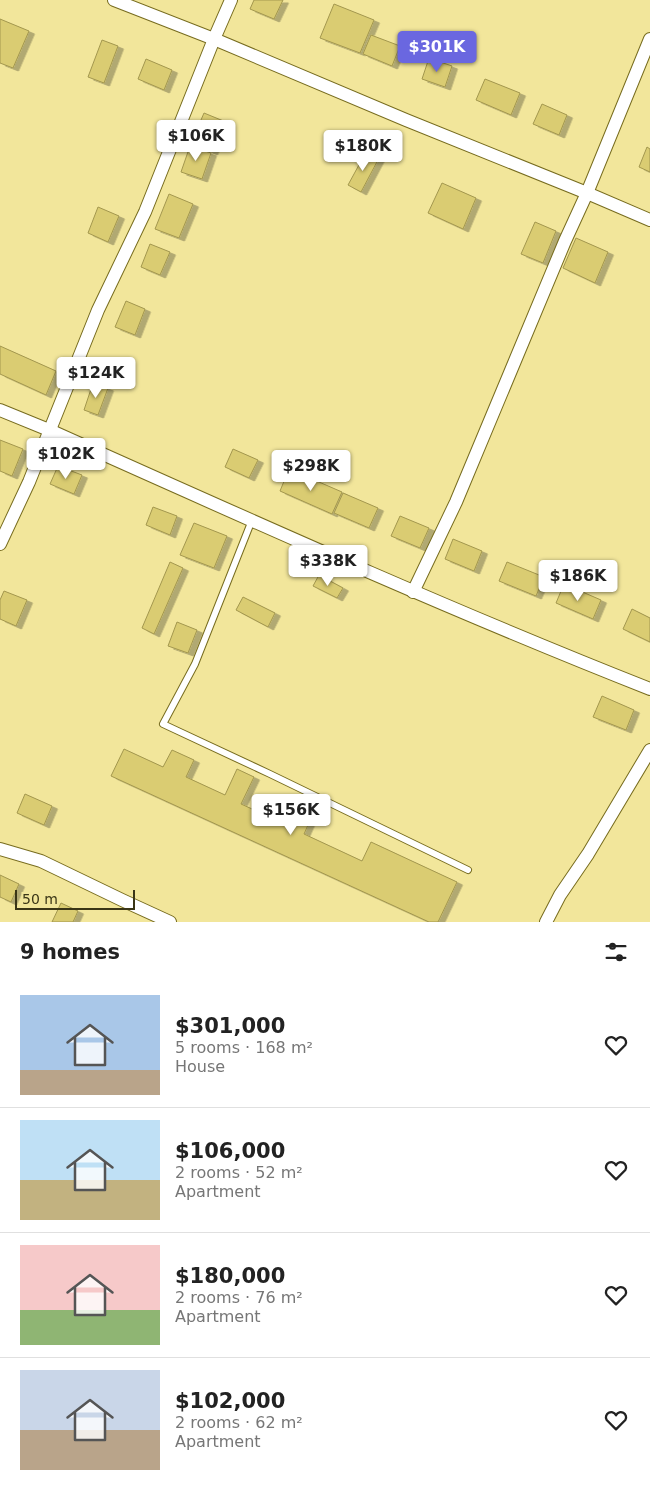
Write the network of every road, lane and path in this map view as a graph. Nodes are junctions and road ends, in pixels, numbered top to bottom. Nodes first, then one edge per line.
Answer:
1 (114, 0) edge
2 (231, 0) edge
3 (214, 39) junction
4 (650, 39) edge
5 (587, 193) junction
6 (650, 220) edge
7 (0, 410) edge
8 (49, 430) junction
9 (252, 520) junction
10 (0, 544) edge
11 (413, 592) junction
12 (650, 689) edge
13 (650, 750) edge
14 (0, 849) edge
15 (468, 870) dead end
16 (170, 922) edge
17 (546, 922) edge

1 - 3 street
2 - 3 street
3 - 5 street
3 - 8 street
4 - 5 street
5 - 6 street
5 - 11 street
7 - 8 street
8 - 9 street
8 - 10 street
9 - 11 street
9 - 15 lane
11 - 12 street
13 - 17 street
14 - 16 street

